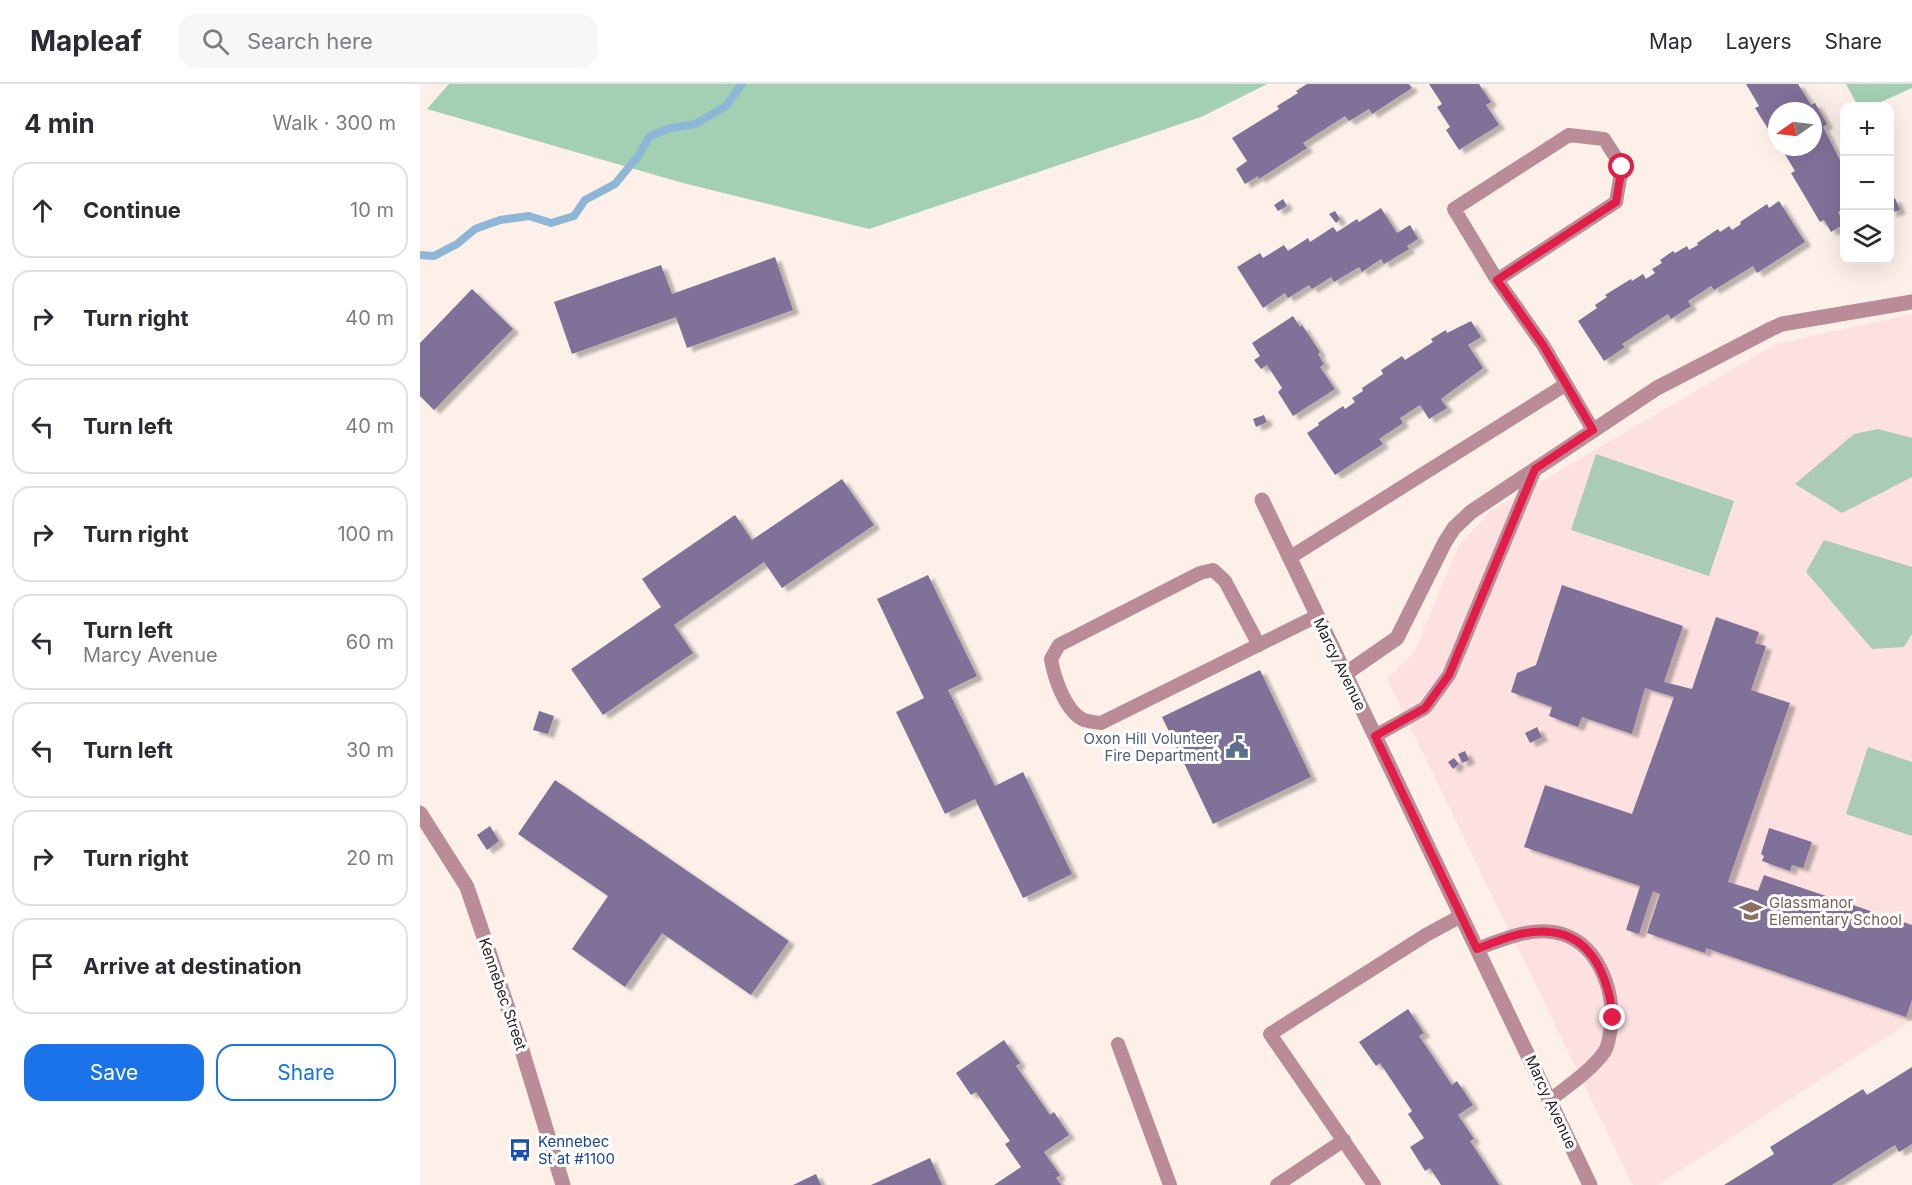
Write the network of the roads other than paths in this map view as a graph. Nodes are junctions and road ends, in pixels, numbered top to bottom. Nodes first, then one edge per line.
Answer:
1 (1497, 280) junction
2 (1912, 302) edge
3 (1565, 385) junction
4 (1593, 430) junction
5 (1535, 469) junction
6 (1262, 500) dead end
7 (1289, 558) junction
8 (1317, 616) junction
9 (1259, 645) junction
10 (1345, 674) junction
11 (1375, 736) junction
12 (420, 813) edge
13 (1461, 916) junction
14 (1477, 949) junction
15 (1118, 1044) dead end
16 (1550, 1100) junction
17 (1344, 1140) junction
18 (563, 1185) edge
19 (1170, 1185) edge
20 (1277, 1185) edge
21 (1374, 1185) edge
22 (1590, 1185) edge

1 - 1 lane
1 - 3 lane
2 - 4 street
3 - 4 lane
3 - 7 lane
4 - 5 street
5 - 10 street
5 - 11 lane
6 - 7 street, Marcy Avenue
7 - 8 street, Marcy Avenue
8 - 9 lane
8 - 10 street, Marcy Avenue
9 - 9 lane
10 - 11 street, Marcy Avenue
11 - 13 street, Marcy Avenue
12 - 18 street, Kennebec Street
13 - 14 street, Marcy Avenue
13 - 17 lane
14 - 16 street, Marcy Avenue
14 - 16 lane
15 - 19 lane
16 - 22 street, Marcy Avenue
17 - 20 lane
17 - 21 lane

